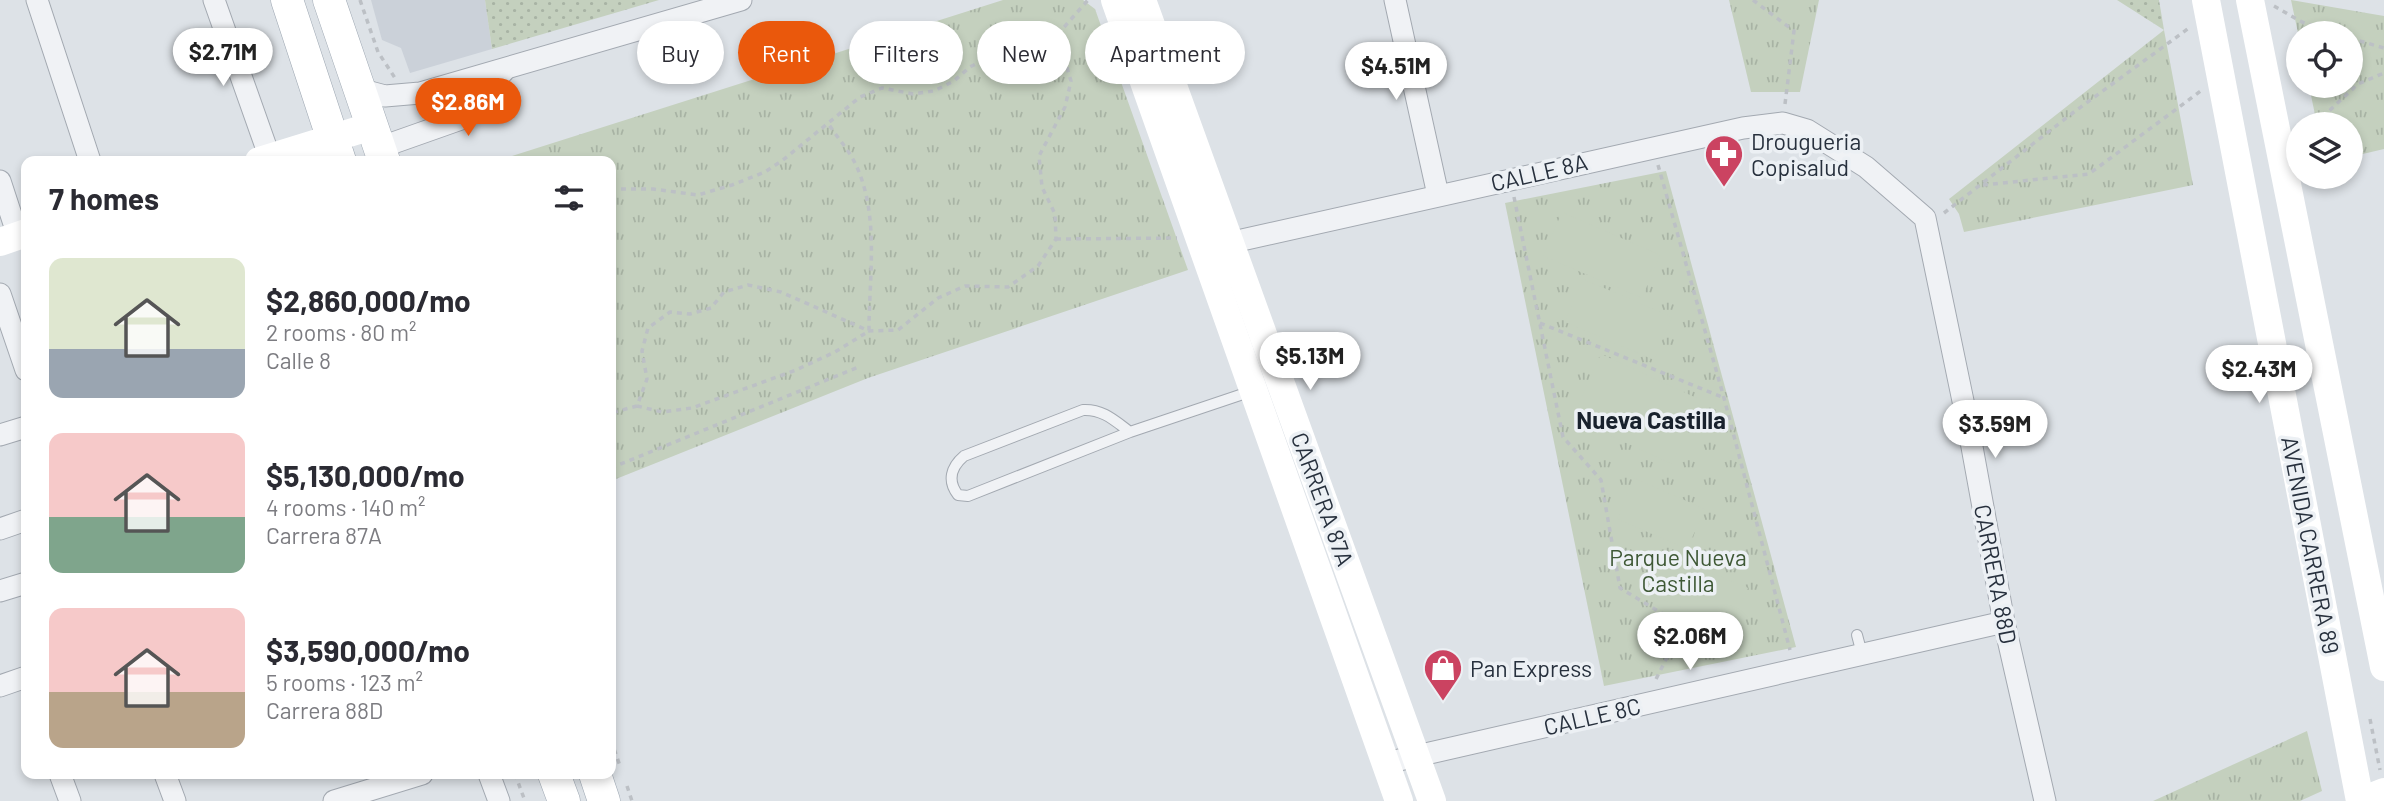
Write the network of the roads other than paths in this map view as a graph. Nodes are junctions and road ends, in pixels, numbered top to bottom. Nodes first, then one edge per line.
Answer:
1 (37, 0) edge
2 (214, 0) edge
3 (287, 0) edge
4 (329, 0) edge
5 (741, 0) edge
6 (1115, 0) edge
7 (1142, 0) edge
8 (1395, 0) edge
9 (2206, 0) edge
10 (2257, 1) edge
11 (701, 6) edge
12 (508, 68) junction
13 (359, 89) junction
14 (379, 147) edge
15 (336, 150) edge
16 (88, 156) edge
17 (266, 156) edge
18 (295, 156) edge
19 (1866, 167) joint
20 (0, 181) edge
21 (1438, 195) junction
22 (15, 237) edge
23 (1211, 243) junction
24 (0, 294) edge
25 (7, 339) edge
26 (21, 362) edge
27 (1254, 390) junction
28 (21, 429) edge
29 (1130, 432) junction
30 (0, 435) edge
31 (21, 522) edge
32 (0, 529) edge
33 (21, 585) edge
34 (0, 591) edge
35 (2004, 622) junction
36 (2384, 667) edge
37 (21, 680) edge
38 (0, 686) edge
39 (1416, 756) junction
40 (1386, 763) junction
41 (62, 779) edge
42 (167, 779) edge
43 (406, 779) edge
44 (491, 779) edge
45 (556, 779) edge
46 (597, 779) edge
47 (2384, 792) edge
48 (70, 801) edge
49 (175, 801) edge
50 (334, 801) edge
51 (499, 801) edge
52 (564, 801) edge
53 (604, 801) edge
54 (1399, 801) edge
55 (1432, 801) edge
56 (2045, 801) edge
57 (2361, 801) edge

1 - 16 street
2 - 17 street
3 - 15 main road
4 - 13 main road
5 - 11 street
6 - 23 street, CARRERA 87A
7 - 23 street, CARRERA 87A
8 - 21 street
9 - 57 street, AVENIDA CARRERA 89
10 - 36 street, AVENIDA CARRERA 89
11 - 12 street
12 - 13 street
12 - 14 street
13 - 14 main road
14 - 15 street
15 - 18 street
19 - 21 street, CALLE 8A
19 - 35 street, CARRERA 88D
20 - 22 street
21 - 23 street, CALLE 8A
23 - 27 street, CARRERA 87A
23 - 39 street, CARRERA 87A
24 - 25 street
25 - 26 street
27 - 29 lane
27 - 40 street, CARRERA 87A
28 - 30 street
29 - 29 lane
31 - 32 street
33 - 34 street
35 - 39 street, CALLE 8C
35 - 56 street, CARRERA 88D
37 - 38 street
39 - 40 street, CALLE 8C
39 - 55 street, CARRERA 87A
40 - 54 street, CARRERA 87A
41 - 48 street
42 - 49 street
43 - 50 street
44 - 51 street
45 - 52 main road
46 - 53 main road
47 - 57 street

